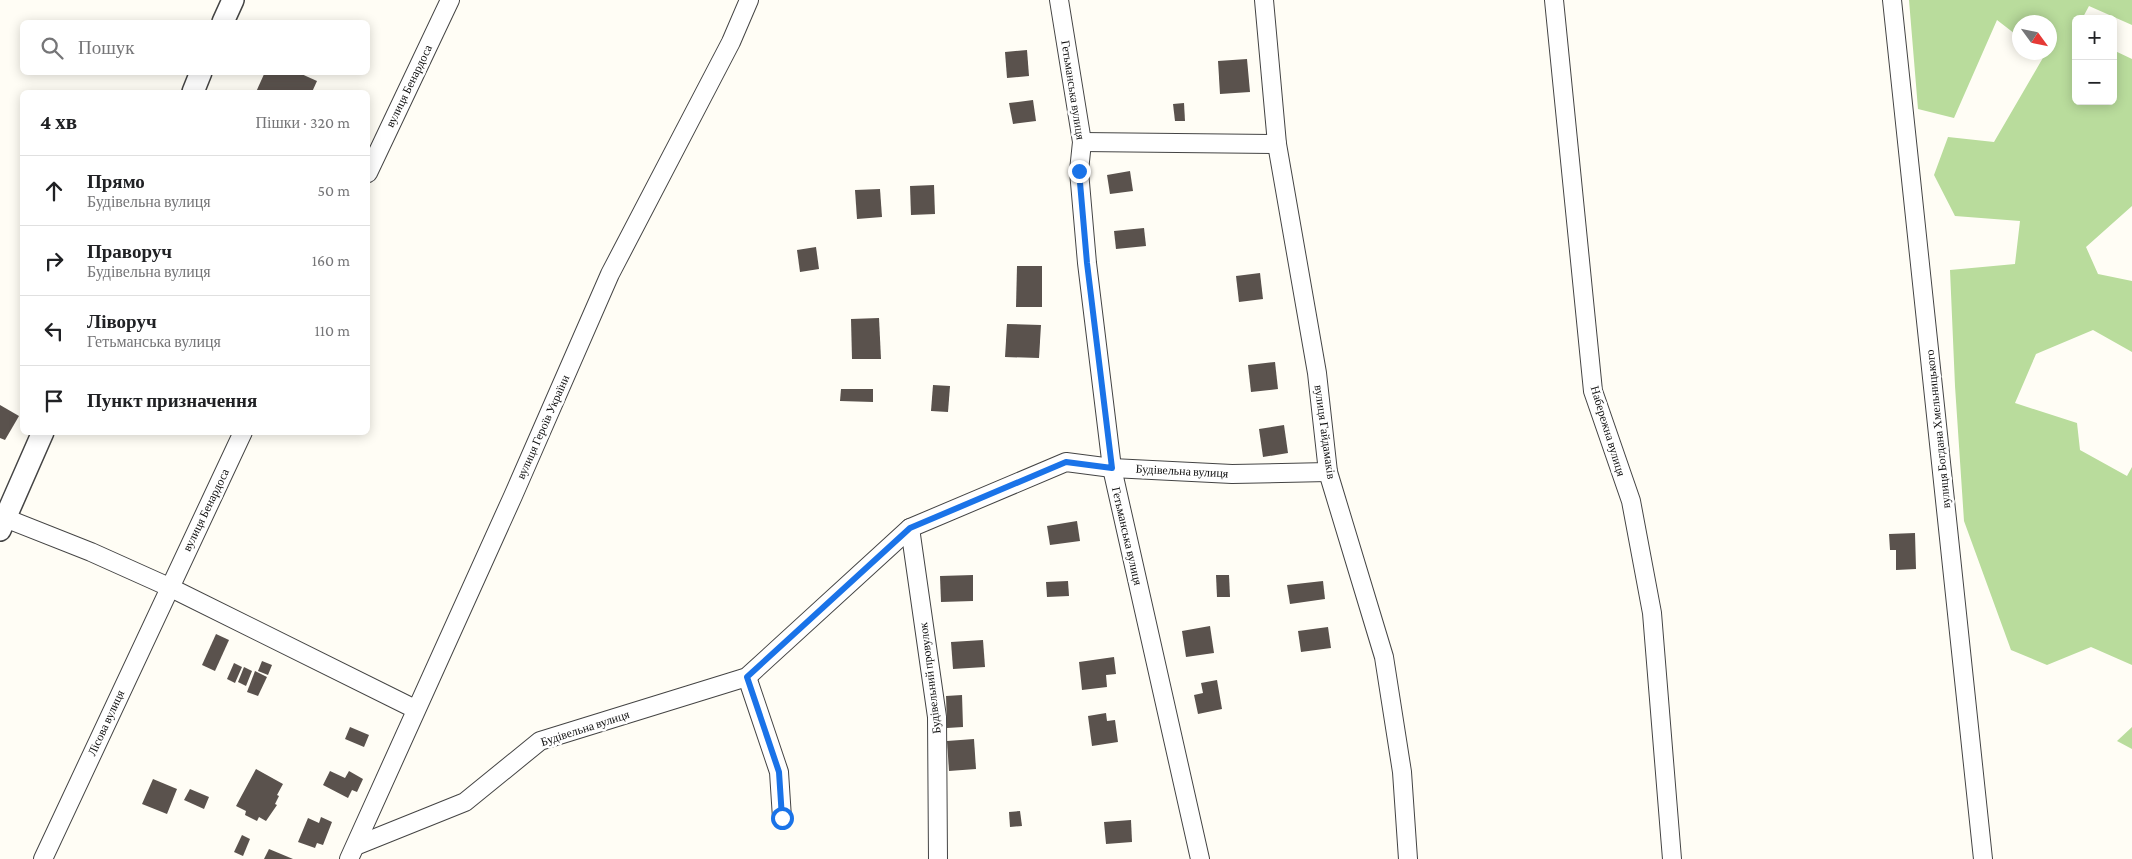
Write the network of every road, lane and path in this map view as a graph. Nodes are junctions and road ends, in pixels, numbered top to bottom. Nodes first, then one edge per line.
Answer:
1 (233, 0) edge
2 (450, 0) edge
3 (749, 0) edge
4 (1059, 0) edge
5 (1264, 0) edge
6 (1554, 0) edge
7 (1892, 0) edge
8 (224, 20) edge
9 (200, 75) edge
10 (194, 90) edge
11 (1082, 142) junction
12 (1277, 144) junction
13 (370, 168) edge
14 (42, 435) edge
15 (242, 435) edge
16 (1112, 468) junction
17 (1328, 472) junction
18 (2, 521) edge
19 (910, 528) junction
20 (169, 587) junction
21 (747, 677) junction
22 (415, 709) junction
23 (782, 818) dead end
24 (354, 852) edge
25 (43, 859) edge
26 (938, 859) edge
27 (1200, 859) edge
28 (1408, 859) edge
29 (1672, 859) edge
30 (1983, 859) edge

1 - 8 street
2 - 13 street, вулиця Бенардоса
3 - 22 street, вулиця Героїв України
4 - 11 street, Гетьманська вулиця
5 - 12 street, вулиця Гайдамаків
6 - 29 street, Набережна вулиця
7 - 30 street, вулиця Богдана Хмельницького
9 - 10 street
11 - 12 street
11 - 16 street, Гетьманська вулиця
12 - 17 street, вулиця Гайдамаків
14 - 18 street
15 - 20 street, вулиця Бенардоса
16 - 17 street, Будівельна вулиця
16 - 19 street, Будівельна вулиця
16 - 27 street, Гетьманська вулиця
17 - 28 street, вулиця Гайдамаків
18 - 20 street
19 - 21 street, Будівельна вулиця
19 - 26 street, Будівельний провулок
20 - 22 street
20 - 25 street, Лісова вулиця
21 - 23 street
21 - 24 street, Будівельна вулиця
22 - 24 street, вулиця Героїв України

